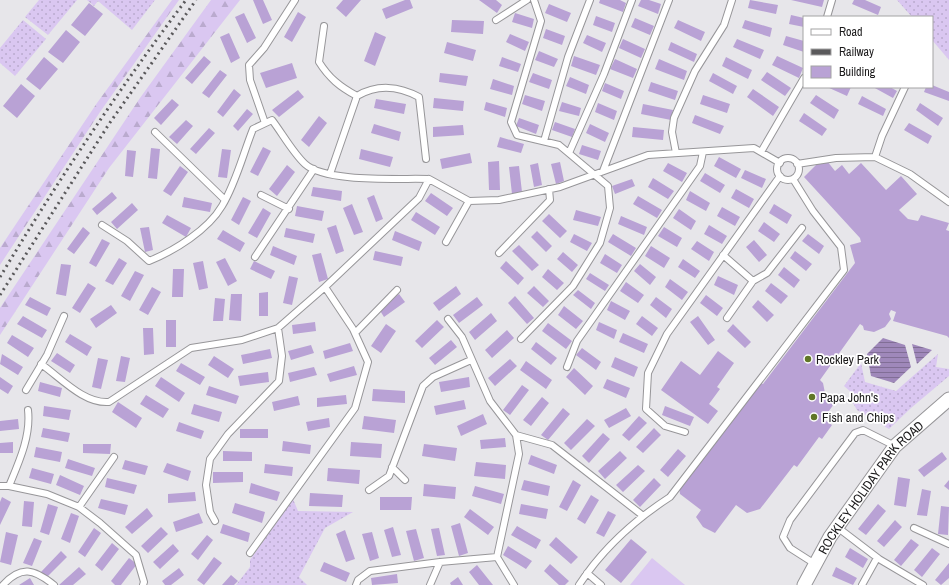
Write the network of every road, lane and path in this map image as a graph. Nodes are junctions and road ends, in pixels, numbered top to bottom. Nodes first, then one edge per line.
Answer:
1 (295, 0) edge
2 (527, 0) edge
3 (534, 0) edge
4 (590, 0) edge
5 (632, 0) edge
6 (670, 0) edge
7 (732, 0) edge
8 (832, 0) edge
9 (827, 16) edge
10 (496, 20) dead end
11 (324, 26) dead end
12 (803, 80) edge
13 (906, 88) edge
14 (356, 96) junction
15 (265, 123) junction
16 (155, 132) dead end
17 (544, 141) junction
18 (703, 152) junction
19 (761, 152) junction
20 (569, 153) junction
21 (676, 153) junction
22 (875, 157) junction
23 (426, 159) dead end
24 (780, 163) junction
25 (797, 164) junction
26 (314, 169) junction
27 (603, 171) junction
28 (330, 174) junction
29 (596, 174) junction
30 (780, 176) junction
31 (429, 179) junction
32 (793, 179) junction
33 (549, 190) junction
34 (261, 194) dead end
35 (225, 200) junction
36 (469, 201) junction
37 (949, 202) edge
38 (289, 209) junction
39 (102, 225) dead end
40 (802, 228) dead end
41 (446, 242) dead end
42 (499, 253) dead end
43 (723, 255) junction
44 (255, 257) dead end
45 (754, 281) junction
46 (325, 287) junction
47 (397, 290) dead end
48 (64, 316) dead end
49 (727, 318) dead end
50 (448, 319) dead end
51 (278, 328) junction
52 (355, 333) junction
53 (521, 339) dead end
54 (471, 360) junction
55 (41, 364) junction
56 (567, 367) dead end
57 (26, 390) dead end
58 (949, 399) edge
59 (28, 410) dead end
60 (686, 432) dead end
61 (516, 435) junction
62 (894, 446) junction
63 (114, 456) dead end
64 (392, 467) junction
65 (405, 480) dead end
66 (0, 486) edge
67 (9, 486) junction
68 (369, 490) dead end
69 (79, 507) junction
70 (642, 515) junction
71 (215, 521) dead end
72 (837, 527) junction
73 (914, 528) dead end
74 (949, 544) edge
75 (250, 553) dead end
76 (497, 557) junction
77 (877, 558) junction
78 (440, 562) junction
79 (816, 564) junction
80 (587, 573) junction
81 (3, 585) edge
82 (54, 585) edge
83 (143, 585) edge
84 (356, 585) edge
85 (430, 585) edge
86 (514, 585) edge
87 (580, 585) edge
88 (601, 585) edge
89 (804, 585) edge
90 (862, 585) edge
91 (923, 585) edge

1 - 15 lane
2 - 10 lane
3 - 17 lane
4 - 17 lane
5 - 20 lane
6 - 27 lane
7 - 21 lane
8 - 9 lane
11 - 14 lane
12 - 19 lane
13 - 22 lane
14 - 23 lane
14 - 28 lane
15 - 26 lane
15 - 35 lane
16 - 35 lane
17 - 20 lane
18 - 19 lane
18 - 21 lane
18 - 56 lane
19 - 24 lane
20 - 29 lane
21 - 27 lane
22 - 25 lane
22 - 37 lane
24 - 25 lane
24 - 30 lane
25 - 32 lane
26 - 28 lane
26 - 38 lane
27 - 29 lane
28 - 31 lane
29 - 33 lane
29 - 53 lane
30 - 32 lane
30 - 43 lane
31 - 36 lane
31 - 46 lane
32 - 70 lane
33 - 36 lane
33 - 42 lane
34 - 38 lane
35 - 39 lane
36 - 41 lane
38 - 44 lane
40 - 45 lane
43 - 45 lane
43 - 60 lane
45 - 49 lane
46 - 51 lane
46 - 52 lane
47 - 52 lane
48 - 55 lane
50 - 54 lane
51 - 55 lane
51 - 71 lane
52 - 75 lane
54 - 61 lane
54 - 64 lane
55 - 57 lane
58 - 62 street, ROCKLEY HOLIDAY PARK ROAD
59 - 67 lane
61 - 70 lane
61 - 76 lane
62 - 72 street, ROCKLEY HOLIDAY PARK ROAD
62 - 79 lane
63 - 69 lane
64 - 65 lane
64 - 68 lane
66 - 67 lane
67 - 69 lane
69 - 83 lane
70 - 80 lane
72 - 77 lane
72 - 79 street, ROCKLEY HOLIDAY PARK ROAD
73 - 74 lane
76 - 78 lane
76 - 86 lane
77 - 90 lane
77 - 91 lane
78 - 84 lane
78 - 85 lane
79 - 89 street, ROCKLEY HOLIDAY PARK ROAD
80 - 87 lane
80 - 88 lane
81 - 82 lane

